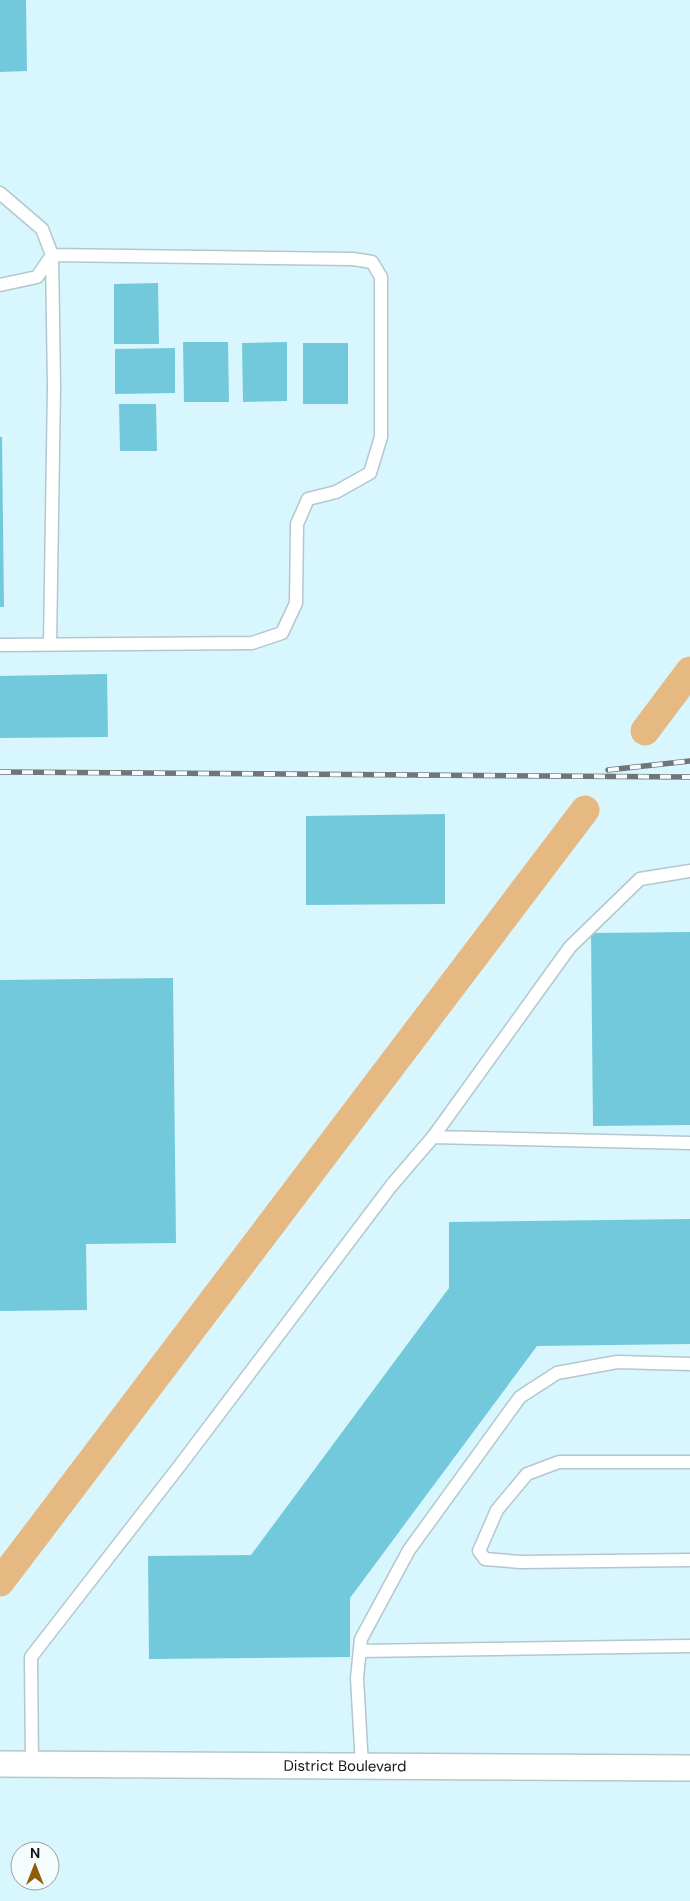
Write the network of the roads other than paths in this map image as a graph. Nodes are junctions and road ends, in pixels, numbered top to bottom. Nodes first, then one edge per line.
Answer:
1 (0, 193) edge
2 (52, 254) junction
3 (0, 285) edge
4 (50, 644) junction
5 (0, 645) edge
6 (690, 871) edge
7 (433, 1137) junction
8 (690, 1143) edge
9 (690, 1364) edge
10 (690, 1462) edge
11 (690, 1560) edge
12 (690, 1646) edge
13 (360, 1651) junction
14 (0, 1764) edge
15 (32, 1764) junction
16 (362, 1766) junction
17 (690, 1768) edge

1 - 2 lane
2 - 3 lane
2 - 4 lane
2 - 4 lane
4 - 5 lane
6 - 7 lane
7 - 8 lane
7 - 15 lane
9 - 13 lane
10 - 11 lane
12 - 13 lane
13 - 16 lane
14 - 15 street, District Boulevard
15 - 16 street, District Boulevard
16 - 17 street, District Boulevard

